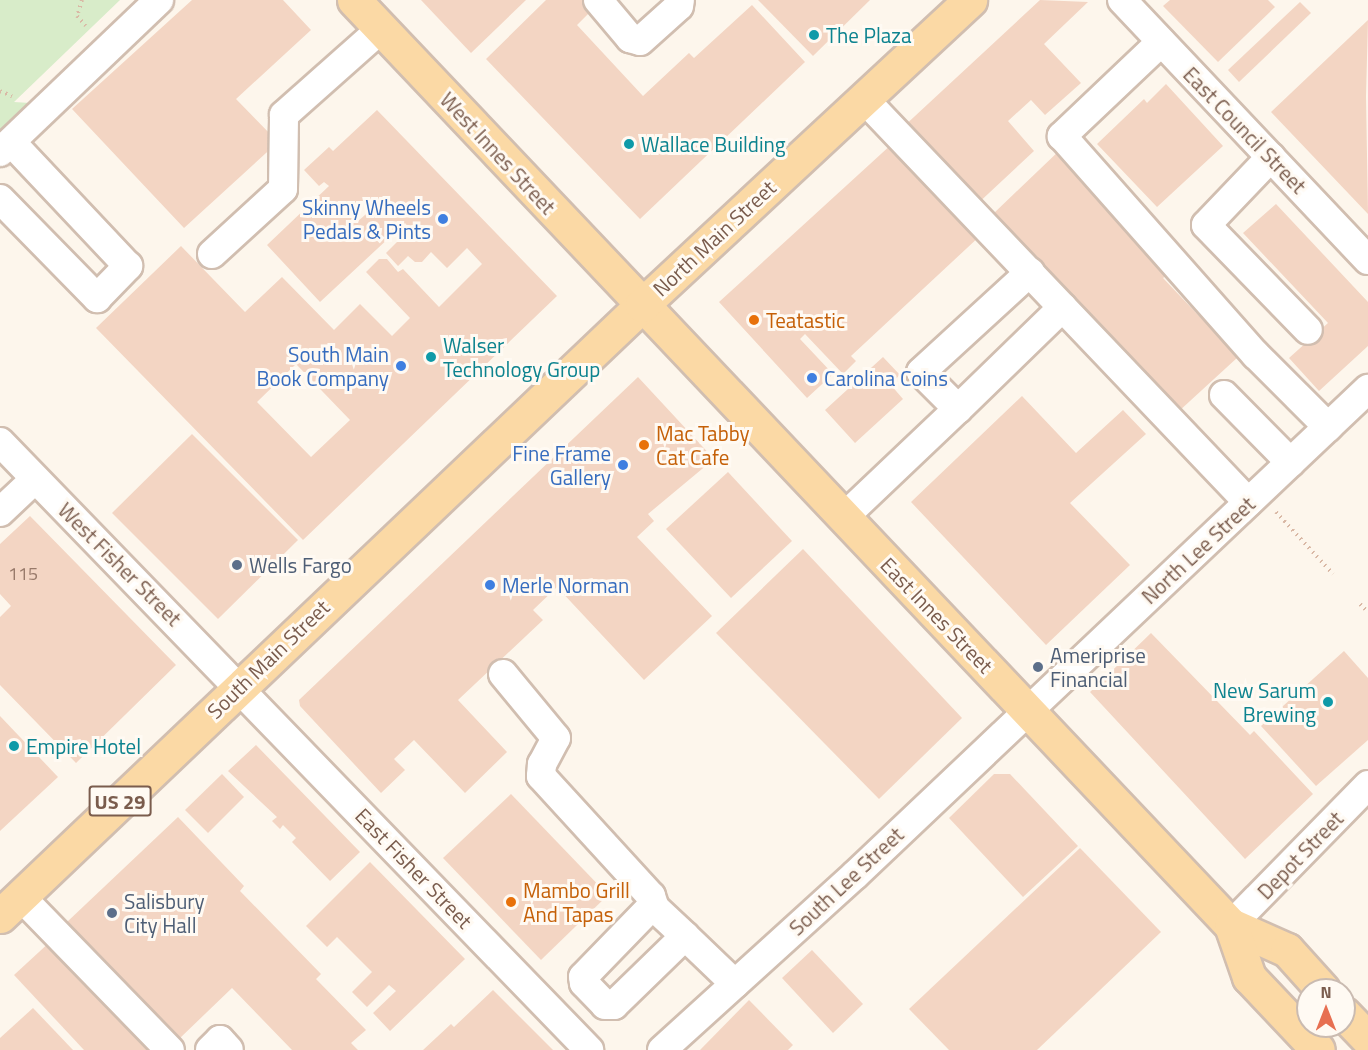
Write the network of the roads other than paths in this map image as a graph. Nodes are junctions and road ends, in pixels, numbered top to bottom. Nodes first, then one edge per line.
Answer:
1 (159, 0) edge
2 (598, 0) edge
3 (680, 0) edge
4 (970, 0) edge
5 (1122, 0) edge
6 (369, 10) edge
7 (1161, 42) junction
8 (864, 99) junction
9 (5, 147) edge
10 (1271, 157) junction
11 (0, 199) edge
12 (212, 254) dead end
13 (1368, 260) edge
14 (1030, 272) junction
15 (642, 305) junction
16 (1063, 307) junction
17 (1308, 330) dead end
18 (1368, 389) edge
19 (1224, 395) dead end
20 (958, 409) junction
21 (1328, 427) junction
22 (0, 442) edge
23 (1290, 463) junction
24 (35, 479) junction
25 (1260, 505) junction
26 (0, 512) edge
27 (844, 517) junction
28 (504, 674) dead end
29 (240, 686) junction
30 (1028, 711) junction
31 (1368, 785) edge
32 (10, 906) edge
33 (656, 908) junction
34 (1231, 925) junction
35 (685, 936) junction
36 (1312, 978) edge
37 (735, 984) junction
38 (1318, 1049) edge
39 (170, 1050) edge
40 (210, 1050) edge
41 (229, 1050) edge
42 (589, 1050) edge
43 (663, 1050) edge

1 - 9 street
2 - 3 street
4 - 8 main road, North Main Street / US 29
5 - 7 street, East Council Street
6 - 12 street
6 - 15 main road, West Innes Street
7 - 10 street, East Council Street
7 - 21 street
8 - 14 street
8 - 15 main road, North Main Street / US 29
9 - 11 street
10 - 13 street, East Council Street
10 - 17 street
14 - 16 street
14 - 20 street
15 - 27 main road, East Innes Street
15 - 29 main road, South Main Street / US 29
16 - 20 street
16 - 25 street
18 - 21 street, North Lee Street
19 - 23 street
20 - 27 street
21 - 23 street, North Lee Street
22 - 24 street, West Fisher Street
23 - 25 street, North Lee Street
24 - 26 street
24 - 29 street, West Fisher Street
25 - 30 street, North Lee Street
27 - 30 main road, East Innes Street
28 - 33 street
29 - 32 main road, South Main Street / US 29
29 - 42 street, East Fisher Street
30 - 34 main road, East Innes Street
30 - 37 street, South Lee Street
31 - 34 street, Depot Street
32 - 39 street
33 - 35 street
33 - 35 street
34 - 36 main road, East Innes Street
34 - 38 main road, East Innes Street
35 - 37 street
37 - 43 street, South Lee Street
40 - 41 street

